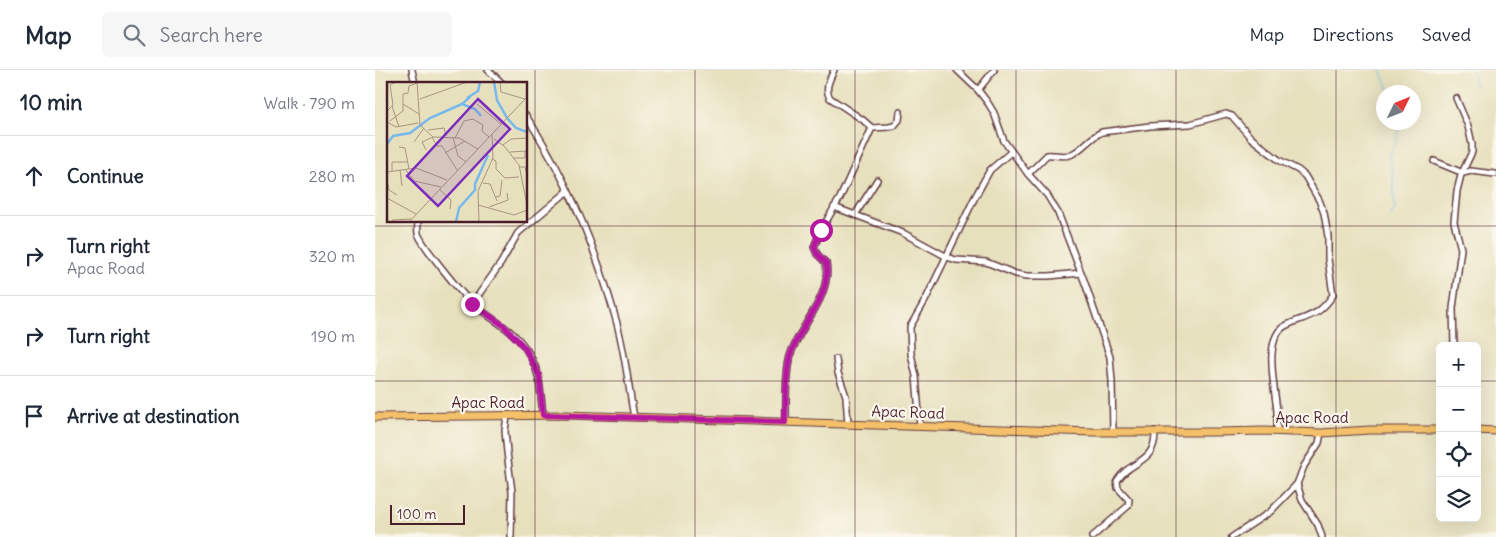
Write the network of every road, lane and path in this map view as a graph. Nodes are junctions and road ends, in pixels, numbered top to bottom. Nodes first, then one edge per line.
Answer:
1 (489, 70) edge
2 (834, 70) edge
3 (957, 70) edge
4 (994, 70) edge
5 (501, 82) edge
6 (978, 90) junction
7 (1455, 98) dead end
8 (900, 112) dead end
9 (527, 118) edge
10 (872, 128) junction
11 (1011, 152) junction
12 (1434, 161) dead end
13 (1463, 173) junction
14 (1028, 174) junction
15 (1495, 174) dead end
16 (877, 180) dead end
17 (568, 191) junction
18 (835, 207) junction
19 (855, 215) junction
20 (419, 222) edge
21 (947, 257) junction
22 (1081, 272) junction
23 (472, 304) junction
24 (1454, 342) edge
25 (836, 359) dead end
26 (543, 415) junction
27 (507, 416) junction
28 (375, 417) edge
29 (634, 417) junction
30 (785, 422) junction
31 (848, 424) junction
32 (920, 426) junction
33 (1436, 430) edge
34 (1481, 430) edge
35 (1155, 431) junction
36 (1277, 431) junction
37 (1496, 431) edge
38 (1113, 432) junction
39 (1321, 432) junction
40 (1297, 484) junction
41 (511, 537) edge
42 (1092, 537) edge
43 (1232, 537) edge
44 (1322, 537) edge

1 - 5 street
2 - 10 street
3 - 6 street
4 - 6 street
6 - 11 street
7 - 13 street
8 - 10 street
9 - 17 street
10 - 18 street
11 - 14 street
11 - 21 street
12 - 13 street
13 - 15 street
13 - 24 street
14 - 22 street
14 - 36 street
16 - 19 street
17 - 23 street
17 - 29 street
18 - 19 street
18 - 30 street
19 - 21 street
20 - 23 street
21 - 22 street
21 - 32 street
22 - 38 street
23 - 26 street
25 - 31 street
26 - 27 main road, Apac Road
26 - 29 main road, Apac Road
27 - 28 main road, Apac Road
27 - 41 street
29 - 30 main road, Apac Road
30 - 31 main road, Apac Road
31 - 32 main road, Apac Road
32 - 38 main road, Apac Road
33 - 39 main road, Apac Road
34 - 37 main road
35 - 36 main road, Apac Road
35 - 38 main road, Apac Road
35 - 42 street
36 - 39 main road, Apac Road
39 - 40 street
40 - 43 street
40 - 44 street

